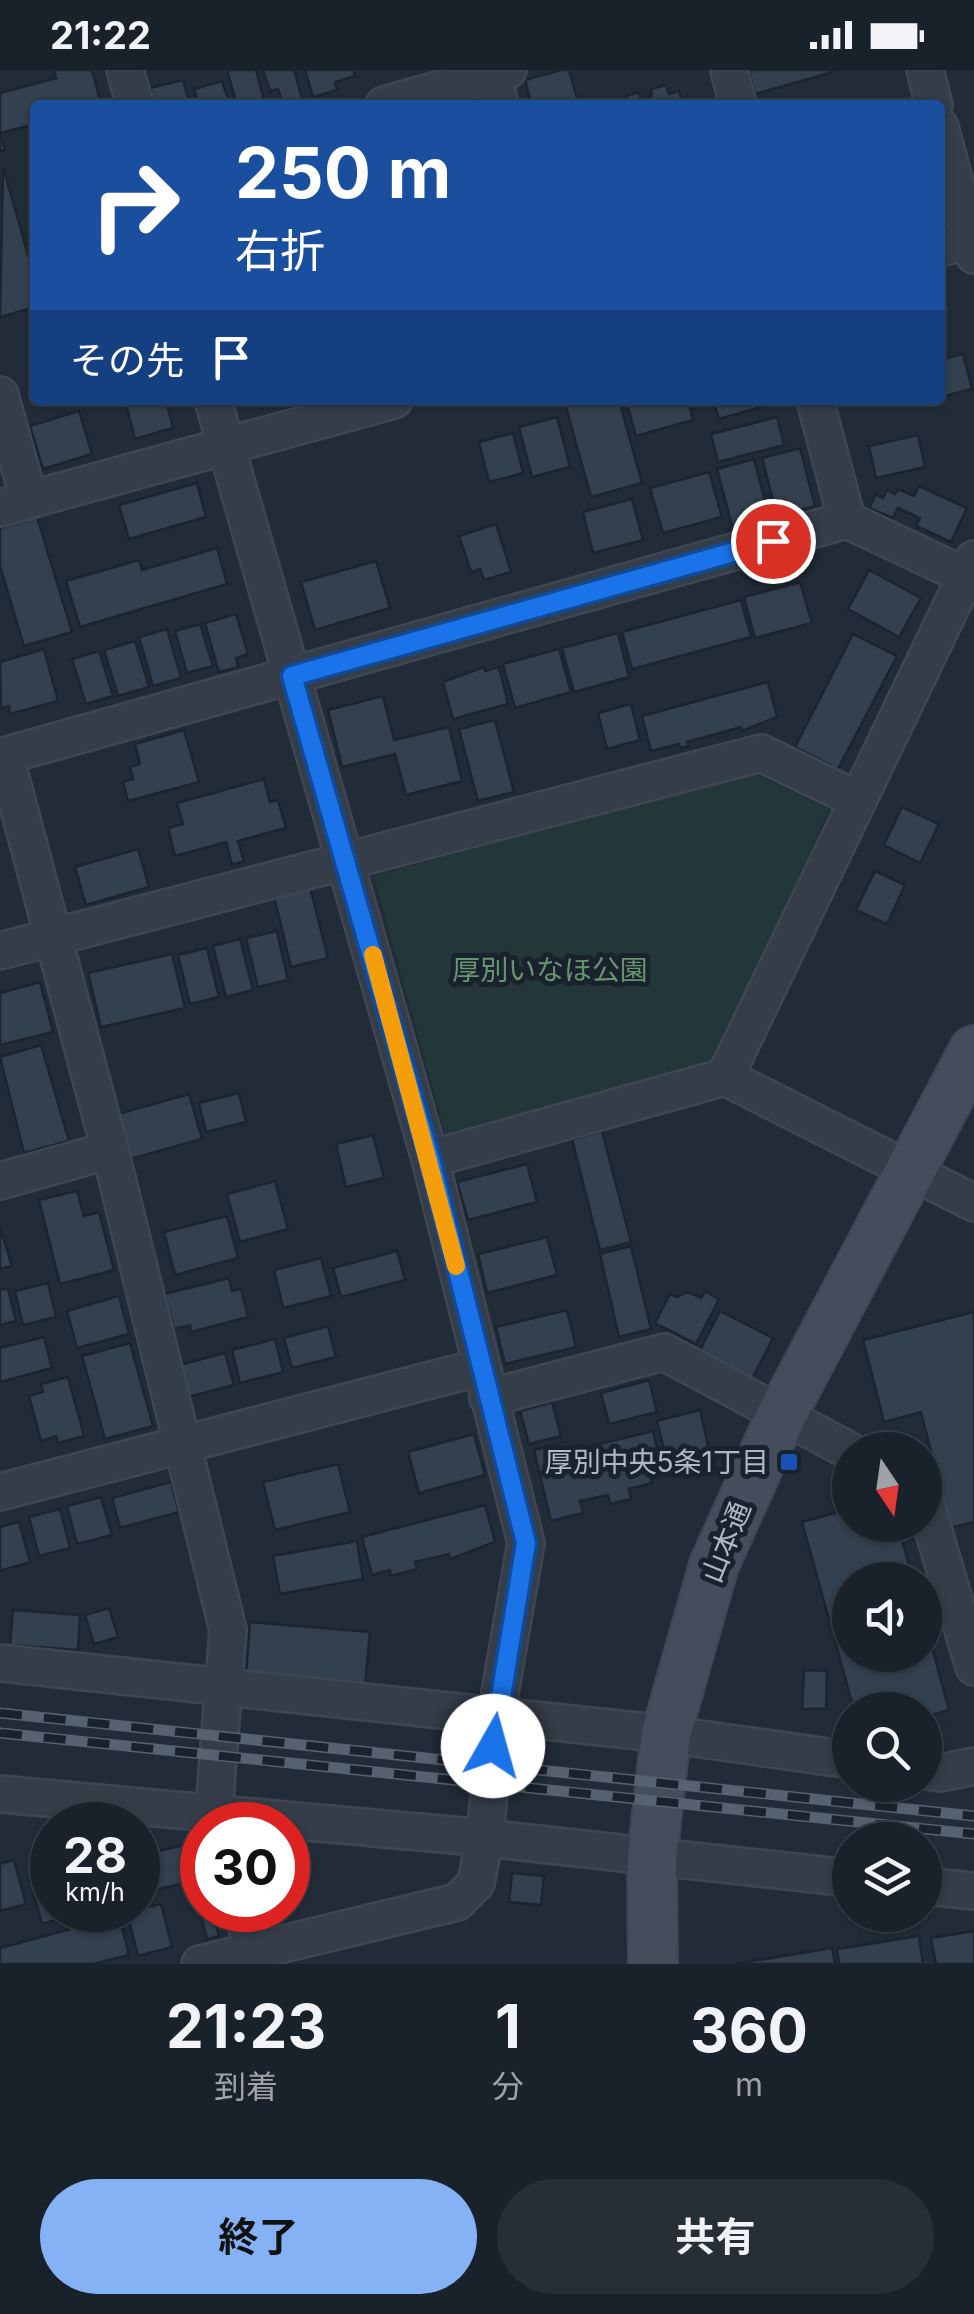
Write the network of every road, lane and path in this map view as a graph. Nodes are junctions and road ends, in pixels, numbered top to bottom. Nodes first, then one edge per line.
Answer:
1 (125, 70) edge
2 (730, 70) edge
3 (925, 70) edge
4 (488, 80) edge
5 (133, 100) edge
6 (405, 100) edge
7 (737, 100) edge
8 (933, 100) edge
9 (945, 156) edge
10 (961, 248) edge
11 (0, 396) edge
12 (214, 405) edge
13 (375, 405) edge
14 (817, 405) edge
15 (225, 445) junction
16 (15, 504) edge
17 (847, 520) junction
18 (971, 571) edge
19 (292, 676) junction
20 (3, 757) edge
21 (856, 799) junction
22 (348, 863) junction
23 (55, 936) junction
24 (0, 951) edge
25 (974, 1050) edge
26 (725, 1078) junction
27 (110, 1150) junction
28 (430, 1159) junction
29 (912, 1173) junction
30 (0, 1180) edge
31 (974, 1203) edge
32 (484, 1383) junction
33 (782, 1414) junction
34 (832, 1441) edge
35 (182, 1445) junction
36 (0, 1491) edge
37 (937, 1542) edge
38 (0, 1663) edge
39 (974, 1667) edge
40 (225, 1686) junction
41 (496, 1716) junction
42 (666, 1734) junction
43 (832, 1757) edge
44 (974, 1766) edge
45 (942, 1773) edge
46 (0, 1794) edge
47 (217, 1802) edge
48 (180, 1814) edge
49 (310, 1825) edge
50 (485, 1838) junction
51 (652, 1858) junction
52 (832, 1876) edge
53 (942, 1888) edge
54 (974, 1891) edge
55 (248, 1932) edge
56 (254, 1957) edge
57 (652, 1960) edge
58 (200, 1964) edge

1 - 5 street
2 - 7 street
3 - 8 street
4 - 6 street
9 - 10 street
11 - 16 street
12 - 15 street
13 - 15 street
14 - 17 street
15 - 16 street
15 - 19 street
17 - 18 street
17 - 19 street
18 - 21 street
19 - 20 street
19 - 22 street
20 - 23 street
21 - 22 street
21 - 26 street
22 - 23 street
22 - 28 street
23 - 24 street
23 - 27 street
25 - 29 street, 山本通
26 - 28 street
26 - 29 street
27 - 30 street
27 - 35 street
28 - 32 street
29 - 31 street
29 - 33 street, 山本通
32 - 33 street
32 - 35 street
32 - 41 street
33 - 34 street
33 - 42 street, 山本通
35 - 36 street
35 - 40 street
37 - 39 street
38 - 40 street
40 - 41 street
40 - 47 street
41 - 42 street
41 - 50 street
42 - 43 street
42 - 51 street, 山本通
44 - 45 street
46 - 48 street
49 - 50 street
50 - 51 street
50 - 56 street
51 - 52 street
51 - 57 street, 山本通
53 - 54 street
55 - 56 street
56 - 58 street

